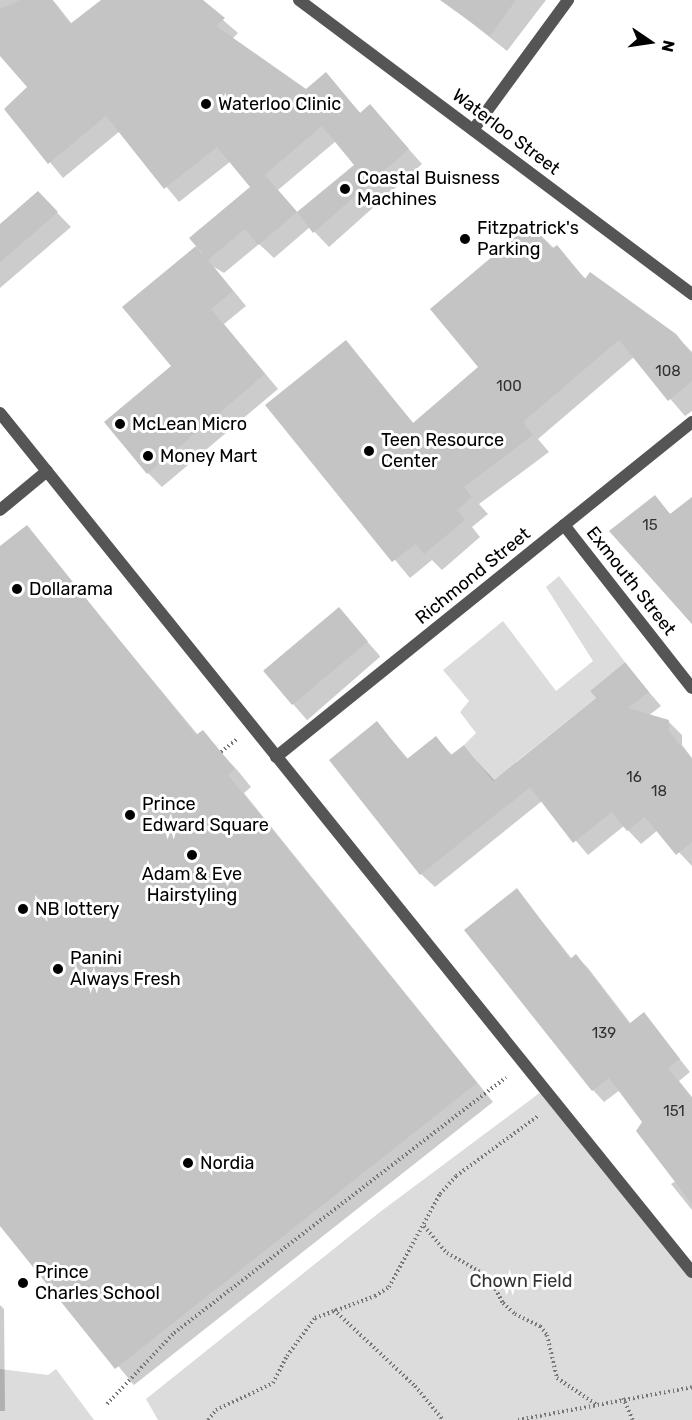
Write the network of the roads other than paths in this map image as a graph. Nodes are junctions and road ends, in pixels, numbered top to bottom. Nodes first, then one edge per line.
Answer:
1 (299, 0) edge
2 (568, 0) edge
3 (472, 130) junction
4 (692, 294) edge
5 (0, 413) edge
6 (692, 422) edge
7 (47, 471) junction
8 (0, 510) edge
9 (564, 525) junction
10 (692, 688) edge
11 (276, 757) junction
12 (692, 1272) edge

1 - 3 street, Waterloo Street
2 - 3 street
3 - 4 street, Waterloo Street
5 - 7 street
6 - 9 street, Richmond Street
7 - 8 street
7 - 11 street
9 - 10 street, Exmouth Street
9 - 11 street, Richmond Street
11 - 12 street

